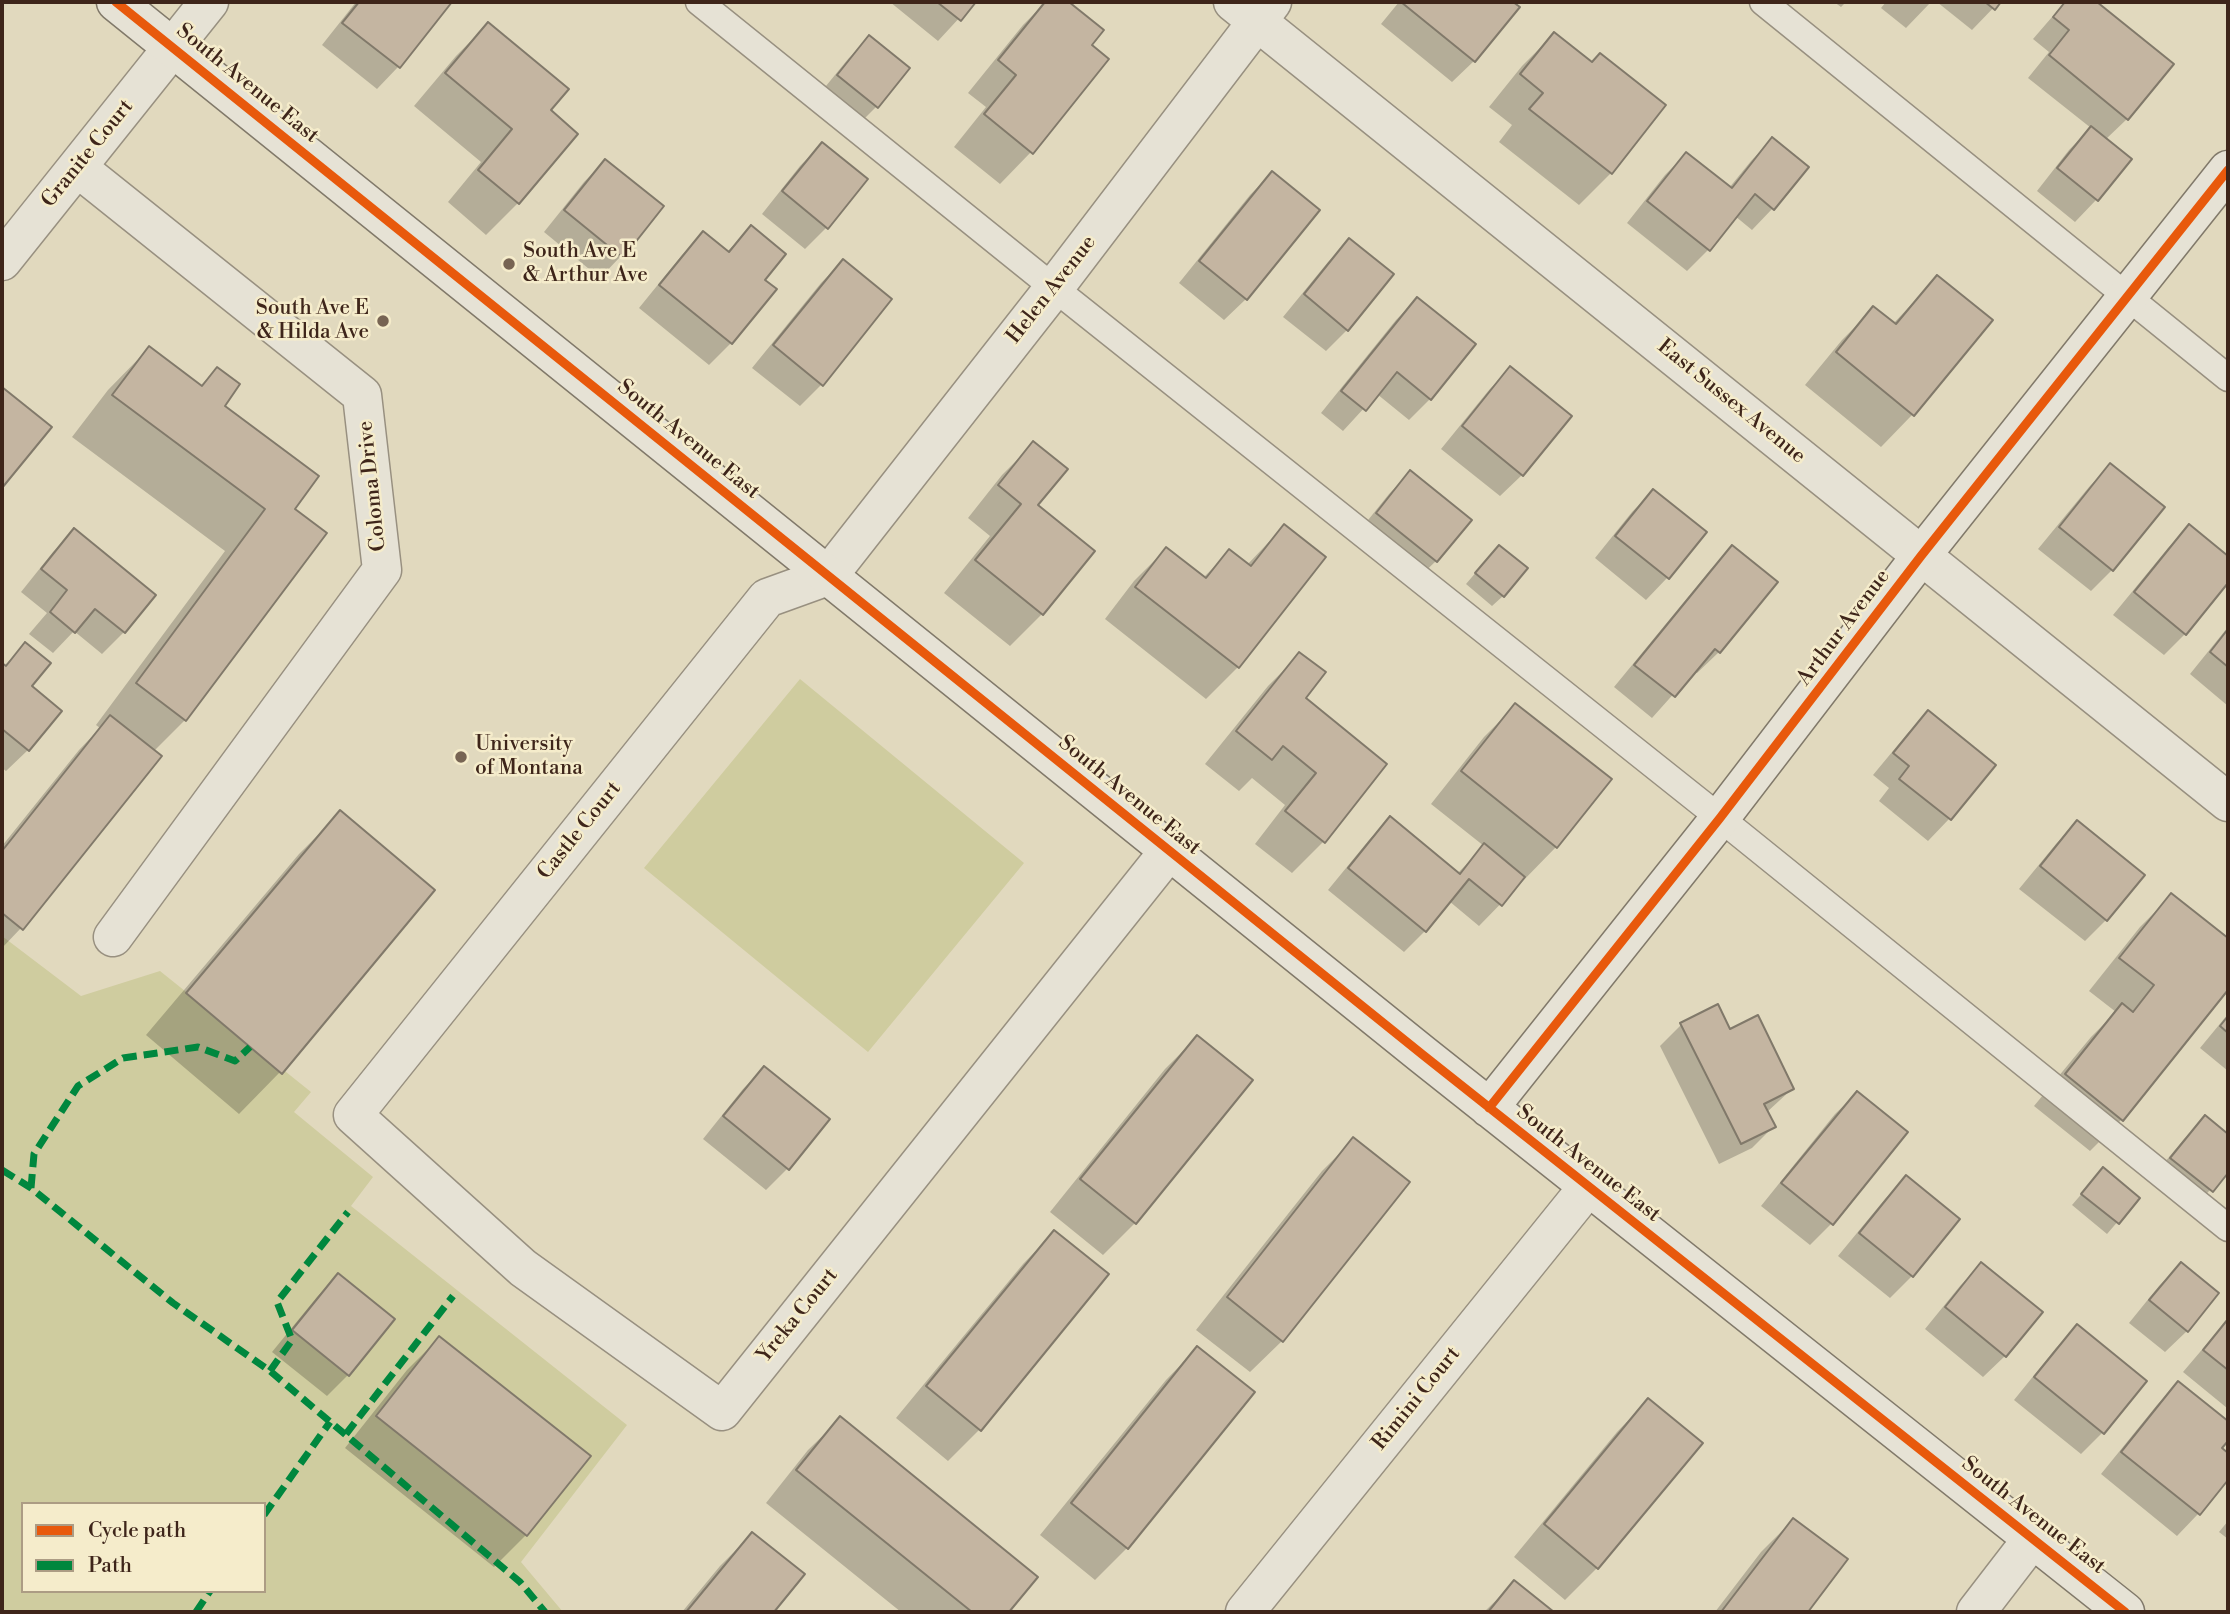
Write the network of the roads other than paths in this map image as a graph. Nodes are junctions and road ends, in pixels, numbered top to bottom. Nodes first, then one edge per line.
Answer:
1 (116, 2) edge
2 (209, 2) edge
3 (699, 2) edge
4 (1763, 2) edge
5 (1254, 8) edge
6 (172, 47) junction
7 (78, 167) junction
8 (2228, 170) edge
9 (2, 261) edge
10 (1054, 288) junction
11 (2127, 298) junction
12 (2228, 378) edge
13 (1921, 556) junction
14 (828, 576) junction
15 (2228, 802) edge
16 (1720, 818) junction
17 (1169, 851) junction
18 (113, 937) dead end
19 (1489, 1108) junction
20 (354, 1115) joint
21 (1588, 1187) junction
22 (2228, 1228) edge
23 (2033, 1538) junction
24 (1245, 1612) edge
25 (1976, 1612) edge
26 (2126, 1612) edge

1 - 6 street, South Avenue East
2 - 6 street, Granite Court
3 - 10 lane
4 - 11 lane
5 - 10 street, Helen Avenue
5 - 13 street, East Sussex Avenue
6 - 7 street, Granite Court
6 - 14 street, South Avenue East
7 - 9 street, Granite Court
7 - 18 street, Coloma Drive
8 - 11 street, Arthur Avenue
10 - 14 street, Helen Avenue
10 - 16 lane
11 - 12 lane
11 - 13 street, Arthur Avenue
13 - 15 street, East Sussex Avenue
13 - 16 street, Arthur Avenue
14 - 17 street, South Avenue East
14 - 20 street, Castle Court
16 - 19 street, Arthur Avenue
16 - 22 lane
17 - 19 street, South Avenue East
17 - 20 street, Yreka Court
19 - 21 street, South Avenue East
21 - 23 street, South Avenue East
21 - 24 street, Rimini Court
23 - 25 street
23 - 26 street, South Avenue East

